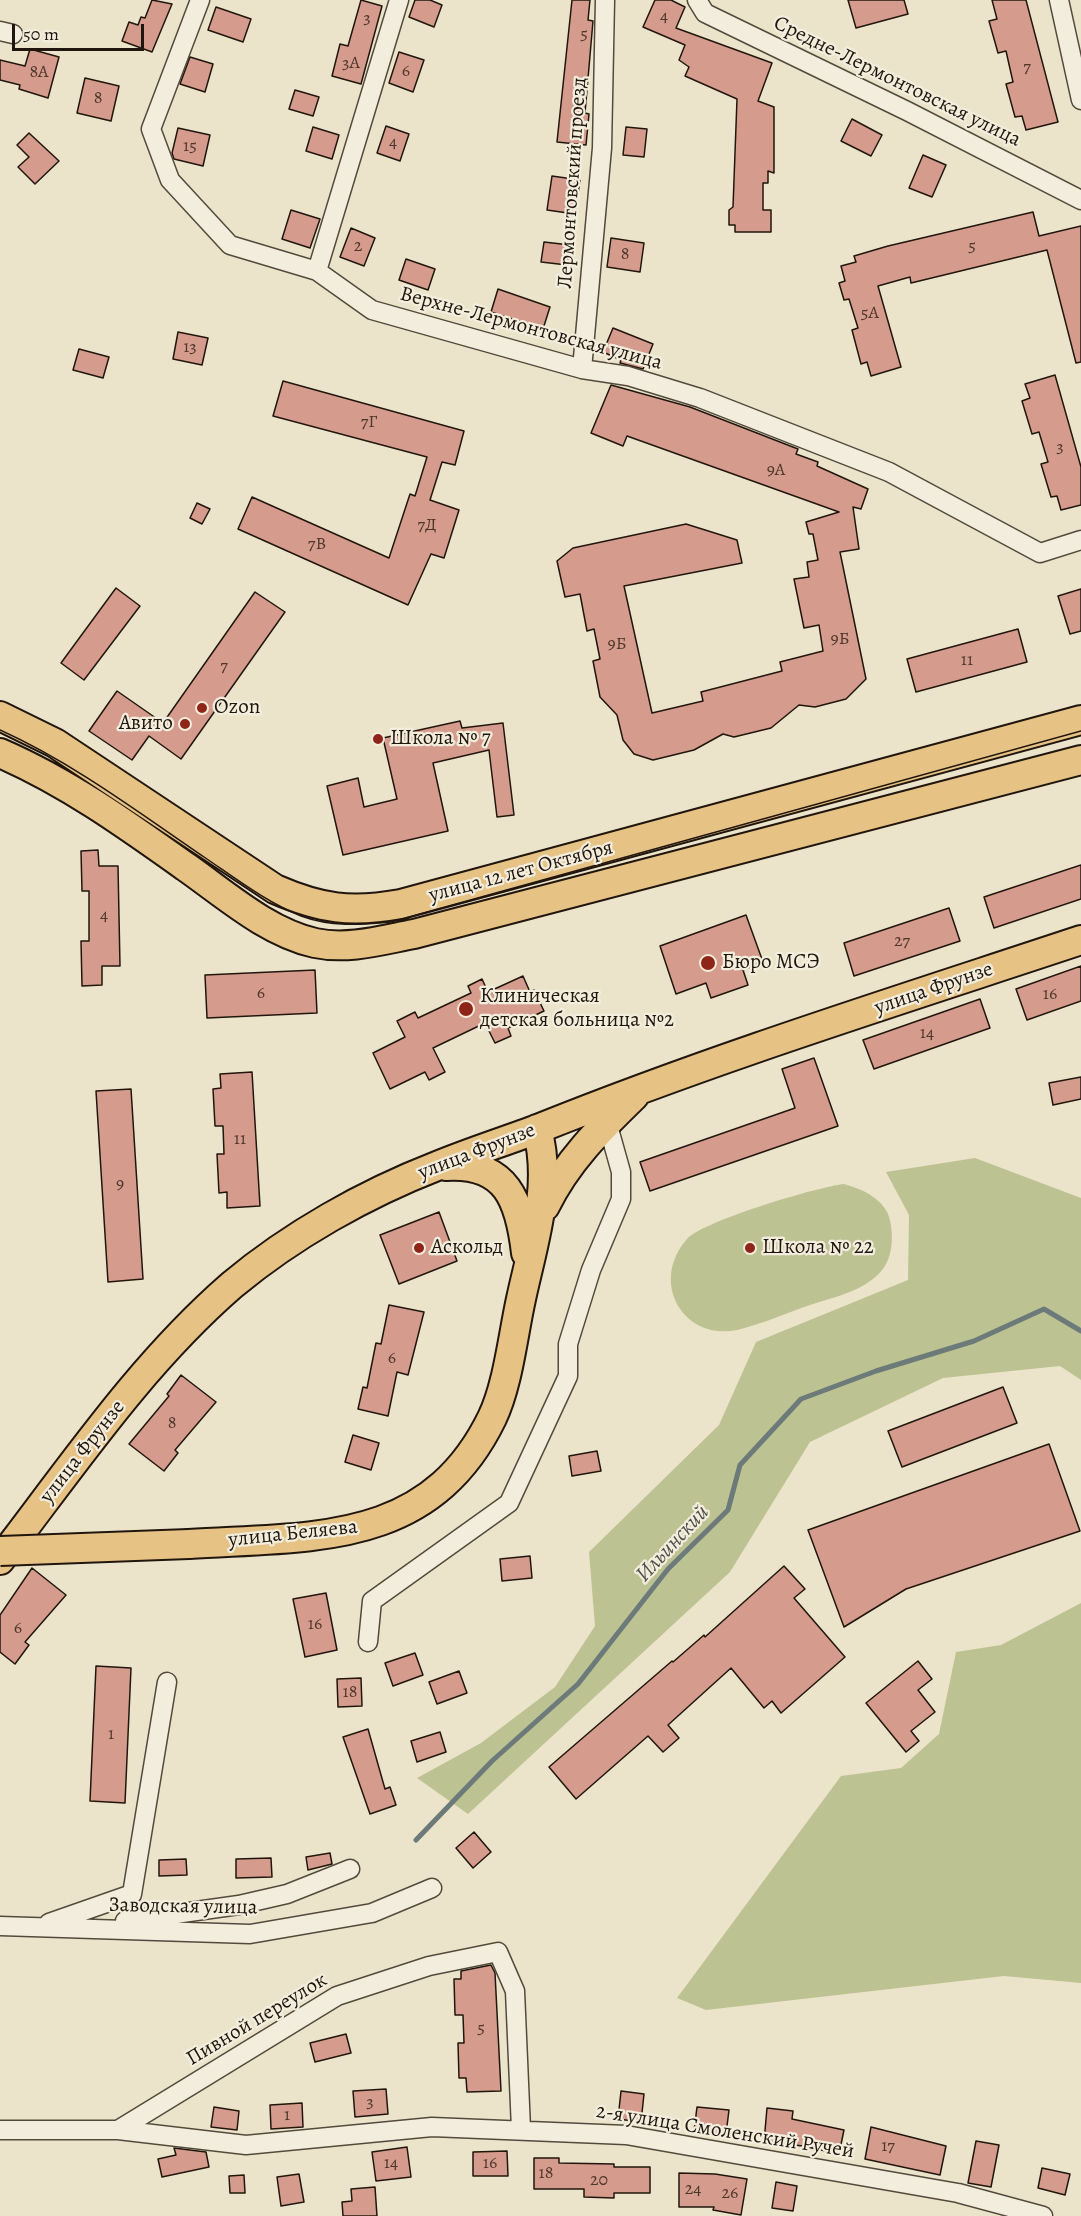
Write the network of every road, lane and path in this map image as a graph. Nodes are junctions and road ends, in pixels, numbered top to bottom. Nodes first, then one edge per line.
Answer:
1 (200, 0) edge
2 (399, 0) edge
3 (605, 0) edge
4 (697, 0) edge
5 (1059, 0) edge
6 (1081, 100) edge
7 (1081, 200) edge
8 (316, 271) junction
9 (582, 369) junction
10 (1081, 540) edge
11 (0, 716) edge
12 (1081, 720) edge
13 (0, 753) edge
14 (1081, 760) edge
15 (1081, 940) edge
16 (642, 1088) junction
17 (607, 1122) junction
18 (537, 1129) junction
19 (435, 1167) junction
20 (539, 1219) junction
21 (528, 1266) junction
22 (0, 1551) edge
23 (0, 1560) edge
24 (368, 1642) dead end
25 (167, 1682) dead end
26 (350, 1869) dead end
27 (432, 1888) dead end
28 (41, 1925) junction
29 (0, 1926) edge
30 (72, 1928) junction
31 (520, 2129) junction
32 (0, 2130) edge
33 (118, 2130) junction
34 (1043, 2216) edge

1 - 8 street, Верхне-Лермонтовская улица
2 - 8 street
3 - 9 street, Лермонтовский проезд
4 - 7 street, Средне-Лермонтовская улица
5 - 6 street
8 - 9 street, Верхне-Лермонтовская улица
9 - 10 street, Верхне-Лермонтовская улица
11 - 12 main road, улица 12 лет Октября
13 - 14 main road, улица 12 лет Октября
15 - 16 main road, улица Фрунзе
16 - 17 main road
16 - 18 main road, улица Фрунзе
17 - 20 main road
17 - 24 street
18 - 19 main road, улица Фрунзе
18 - 20 main road
19 - 21 main road
19 - 23 main road, улица Фрунзе
20 - 21 main road, улица Беляева
21 - 22 main road, улица Беляева, bridge
25 - 28 street, Заводская улица
26 - 30 street, Заводская улица
27 - 30 street, Заводская улица
28 - 29 street, Заводская улица
28 - 30 street, Заводская улица
31 - 33 street, 2-я улица Смоленский Ручей
31 - 33 street, Пивной переулок
31 - 34 street, 2-я улица Смоленский Ручей
32 - 33 street, 2-я улица Смоленский Ручей

